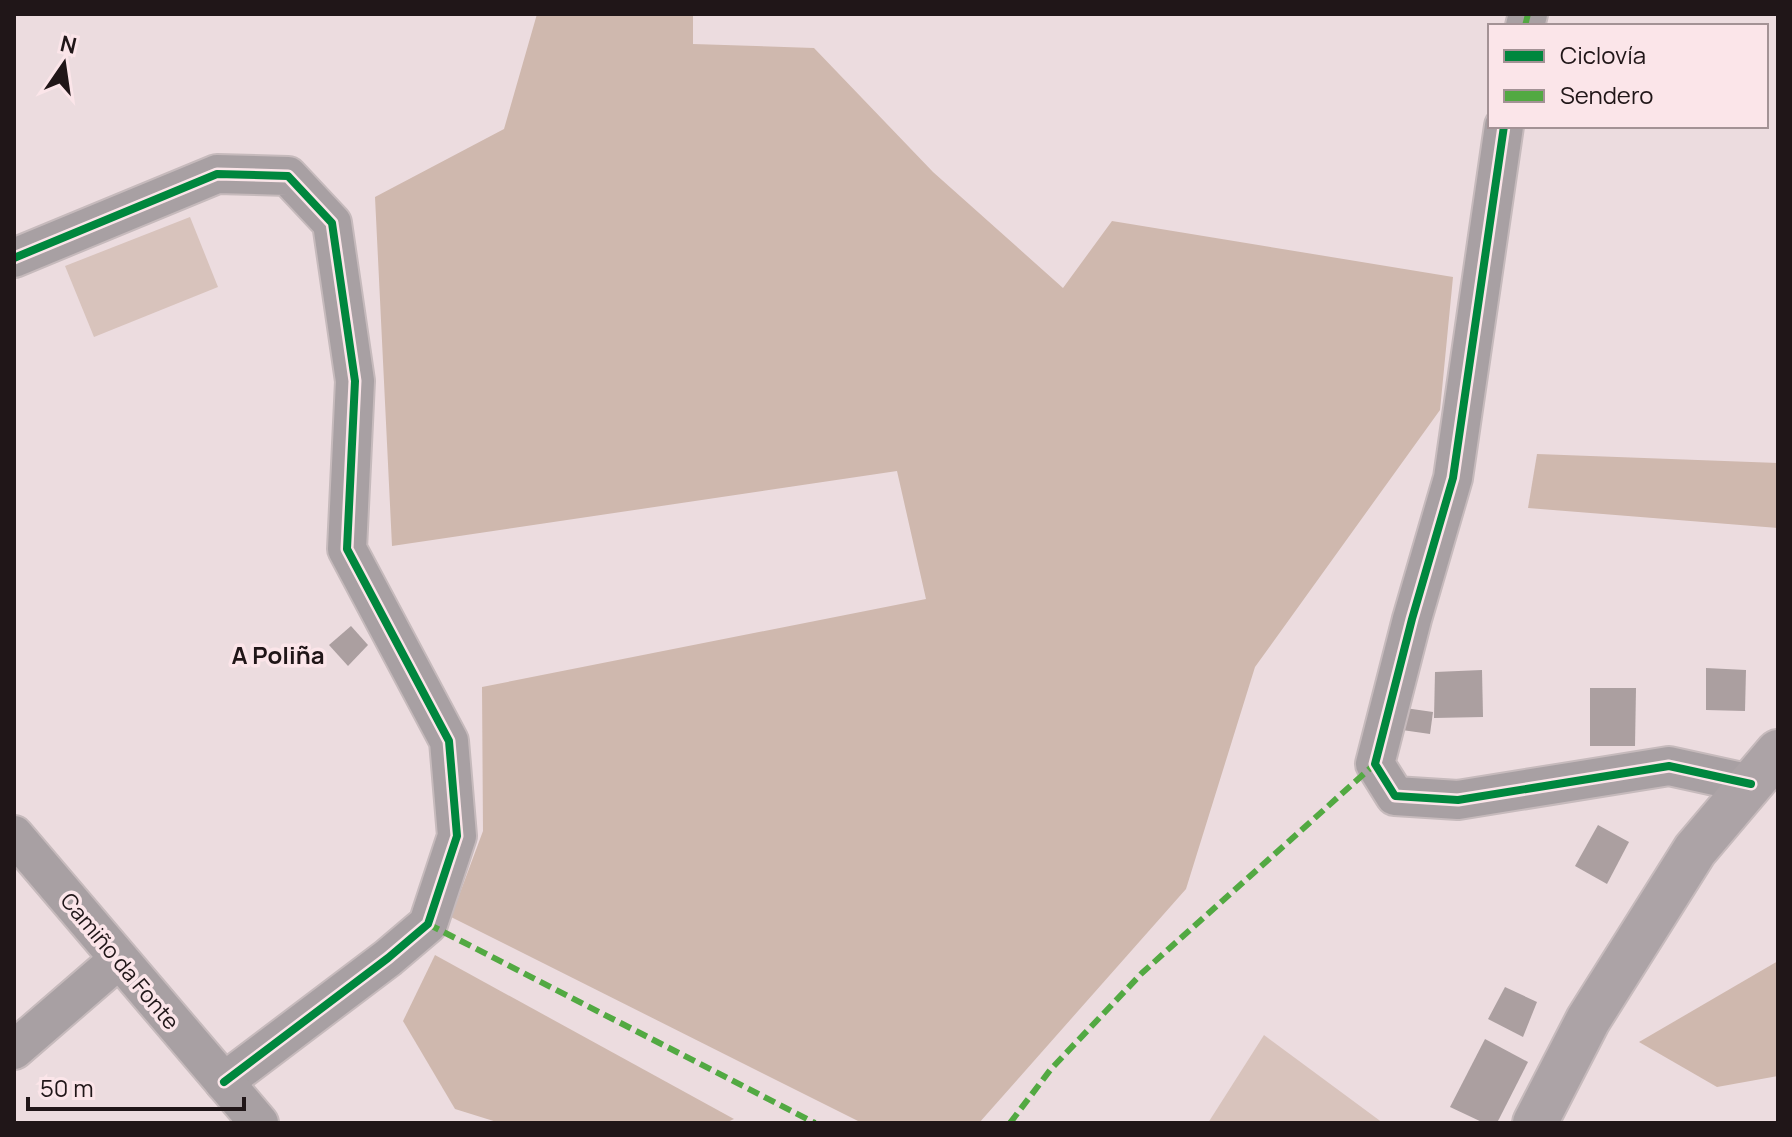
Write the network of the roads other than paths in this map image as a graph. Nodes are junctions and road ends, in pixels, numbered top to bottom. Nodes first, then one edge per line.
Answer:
1 (1504, 128) edge
2 (14, 258) edge
3 (1765, 768) edge
4 (14, 835) edge
5 (118, 960) junction
6 (14, 1050) edge
7 (224, 1082) junction
8 (259, 1123) edge
9 (1535, 1123) edge

1 - 3 street
2 - 7 street
3 - 9 main road
4 - 5 street, Camiño da Fonte
5 - 6 street
5 - 7 street, Camiño da Fonte
7 - 8 street, Camiño da Fonte

